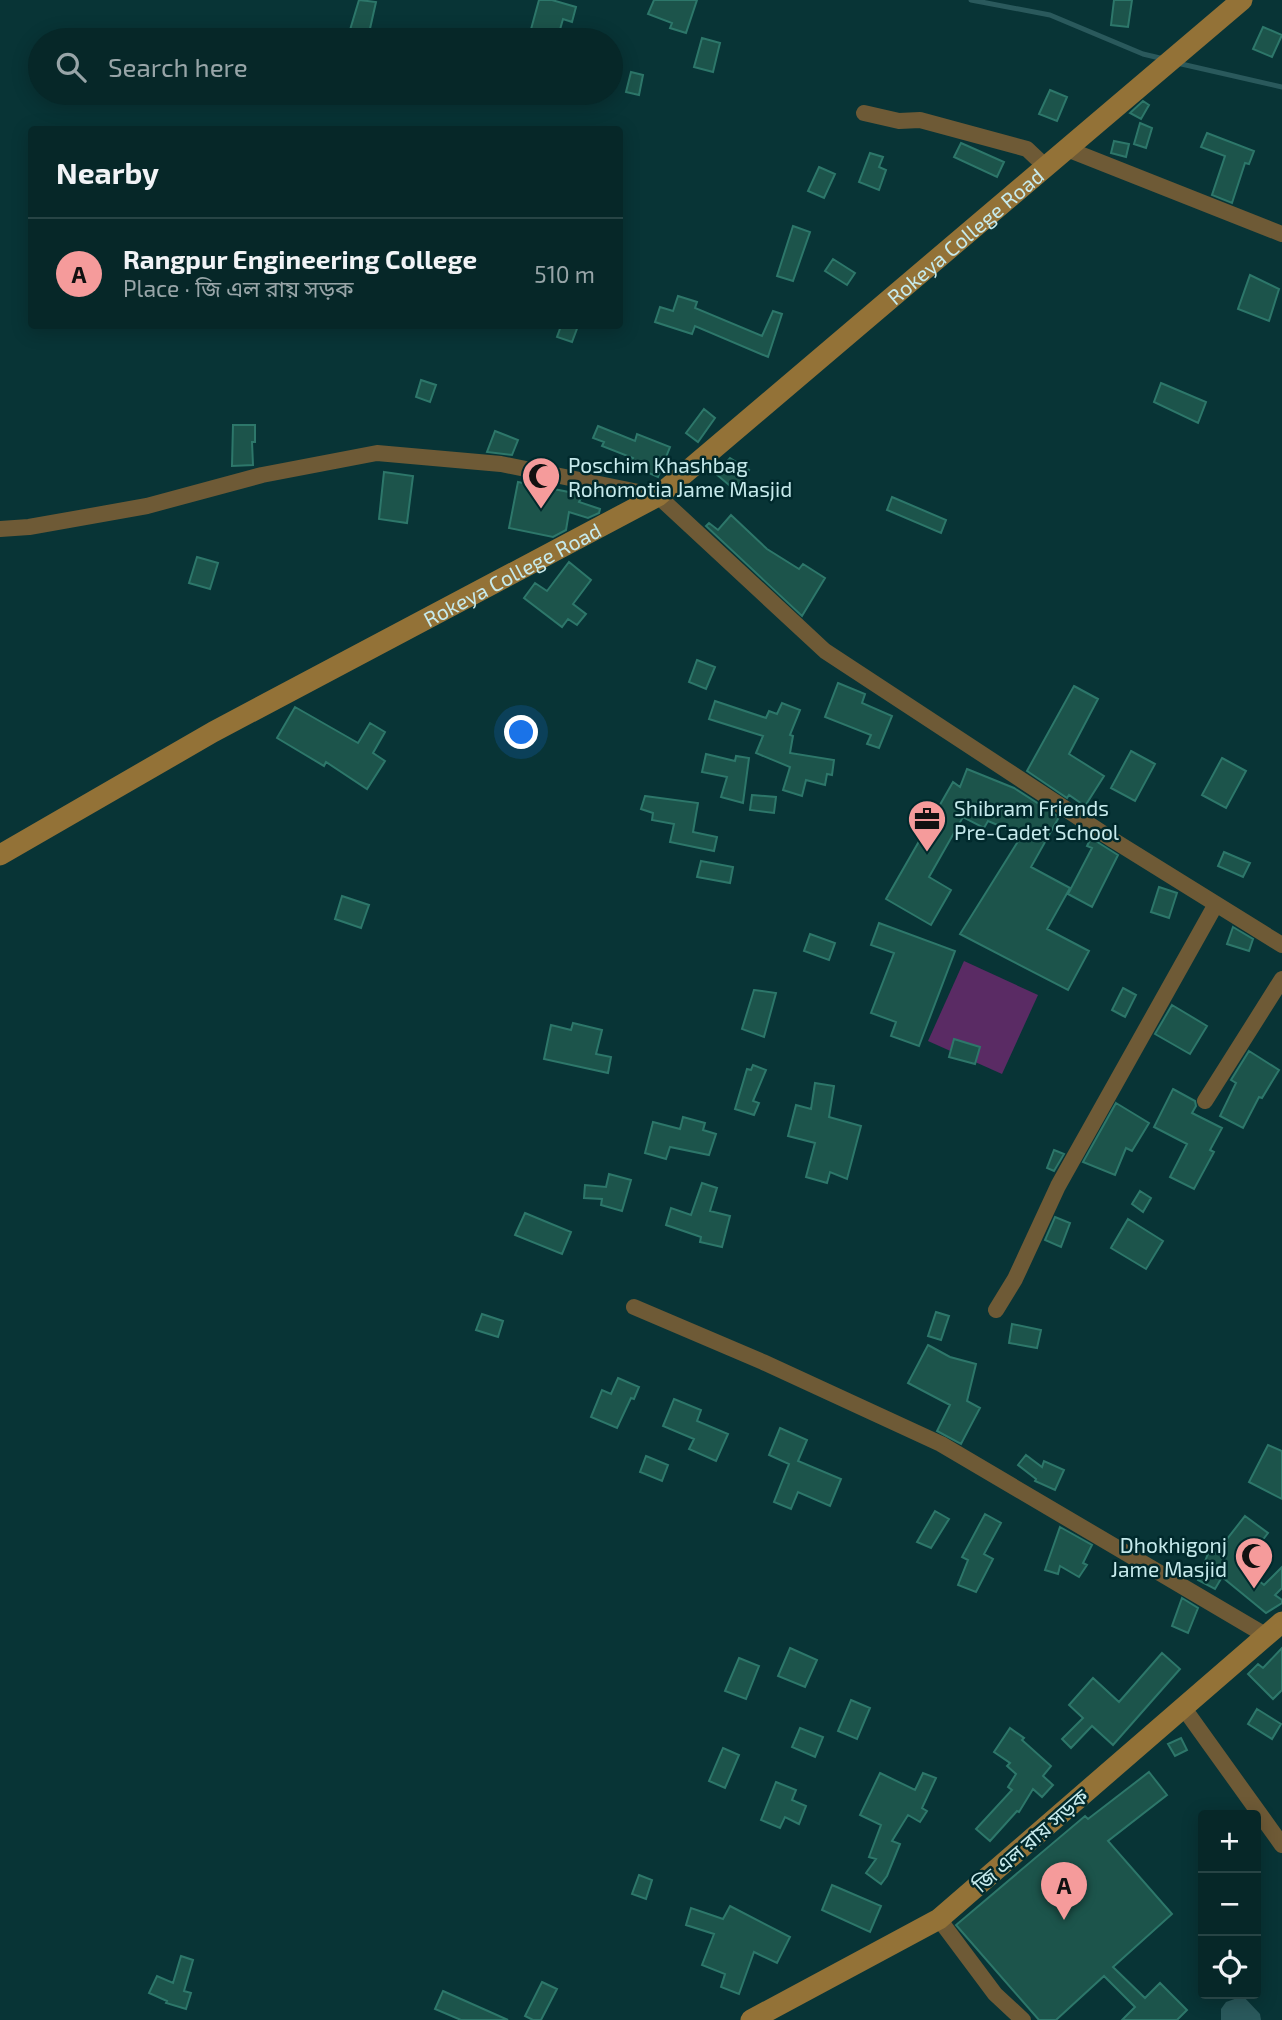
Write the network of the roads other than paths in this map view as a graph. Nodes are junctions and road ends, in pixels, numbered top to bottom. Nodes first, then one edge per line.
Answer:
1 (1242, 0) edge
2 (864, 113) dead end
3 (1067, 149) junction
4 (1046, 167) junction
5 (1282, 234) edge
6 (658, 496) junction
7 (0, 529) edge
8 (0, 855) edge
9 (1216, 904) junction
10 (1282, 945) edge
11 (1282, 979) edge
12 (1205, 1101) dead end
13 (634, 1307) dead end
14 (996, 1310) dead end
15 (1274, 1628) edge
16 (1183, 1707) junction
17 (1282, 1844) edge
18 (939, 1919) junction
19 (751, 2020) edge
20 (1023, 2020) edge

1 - 3 street, Rokeya College Road
2 - 4 street
3 - 4 street, Rokeya College Road
3 - 5 street
4 - 6 street, Rokeya College Road
6 - 7 street
6 - 8 street, Rokeya College Road
6 - 9 street
9 - 10 street
9 - 14 street
11 - 12 street
13 - 15 street
15 - 16 street, জি এল রায় সড়ক
16 - 17 street
16 - 18 street, জি এল রায় সড়ক
18 - 19 street, জি এল রায় সড়ক
18 - 20 street

